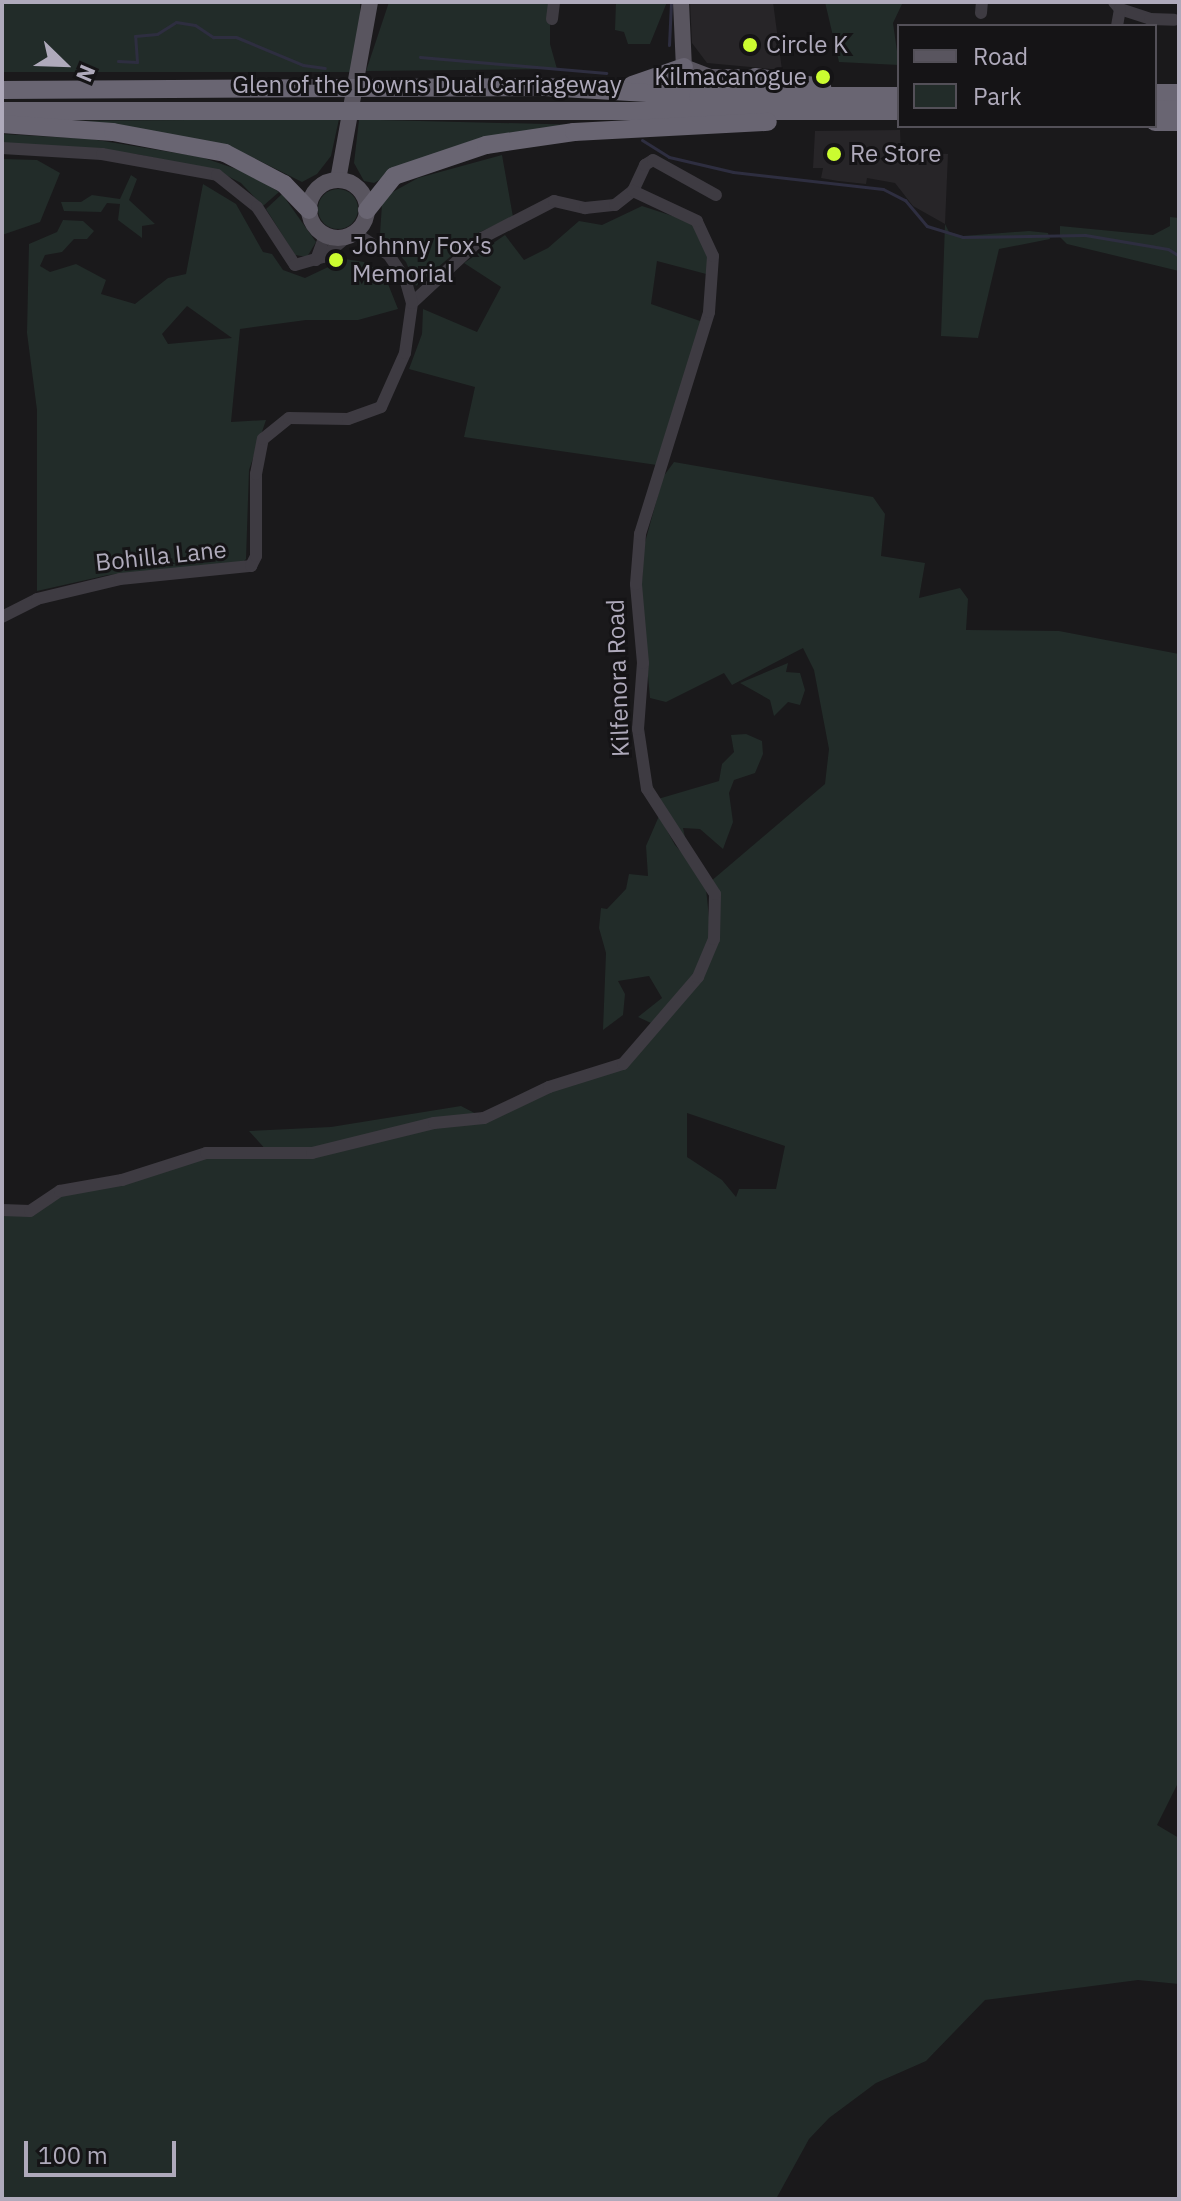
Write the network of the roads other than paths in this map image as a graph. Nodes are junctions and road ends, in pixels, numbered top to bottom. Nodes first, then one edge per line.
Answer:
1 (370, 2) edge
2 (554, 2) edge
3 (681, 2) edge
4 (1117, 6) edge
5 (552, 19) dead end
6 (1174, 20) dead end
7 (684, 67) junction
8 (755, 77) joint
9 (545, 87) junction
10 (2, 90) edge
11 (1157, 93) edge
12 (1179, 93) edge
13 (892, 96) edge
14 (1179, 109) edge
15 (1157, 110) edge
16 (2, 111) edge
17 (897, 111) edge
18 (897, 121) edge
19 (1157, 122) edge
20 (1179, 122) edge
21 (2, 124) edge
22 (2, 148) edge
23 (338, 180) junction
24 (633, 191) junction
25 (716, 195) dead end
26 (309, 210) junction
27 (367, 210) junction
28 (352, 234) junction
29 (325, 235) junction
30 (316, 260) junction
31 (412, 303) junction
32 (2, 617) edge
33 (2, 1210) edge

1 - 23 main road
2 - 5 street
3 - 7 main road
4 - 6 street
7 - 8 main road
7 - 9 highway
8 - 13 highway
9 - 10 highway, Glen of the Downs Dual Carriageway
9 - 13 highway, Glen of the Downs Dual Carriageway
11 - 12 highway
14 - 15 highway
16 - 17 highway, Glen of the Downs Dual Carriageway
18 - 27 highway
19 - 20 highway
21 - 26 highway
22 - 30 street
23 - 26 main road
23 - 27 main road
24 - 25 street
24 - 31 street
24 - 33 street, Kilfenora Road
26 - 29 main road
27 - 28 main road
28 - 29 main road
28 - 30 street
28 - 31 street
29 - 30 street
31 - 32 street, Bohilla Lane

